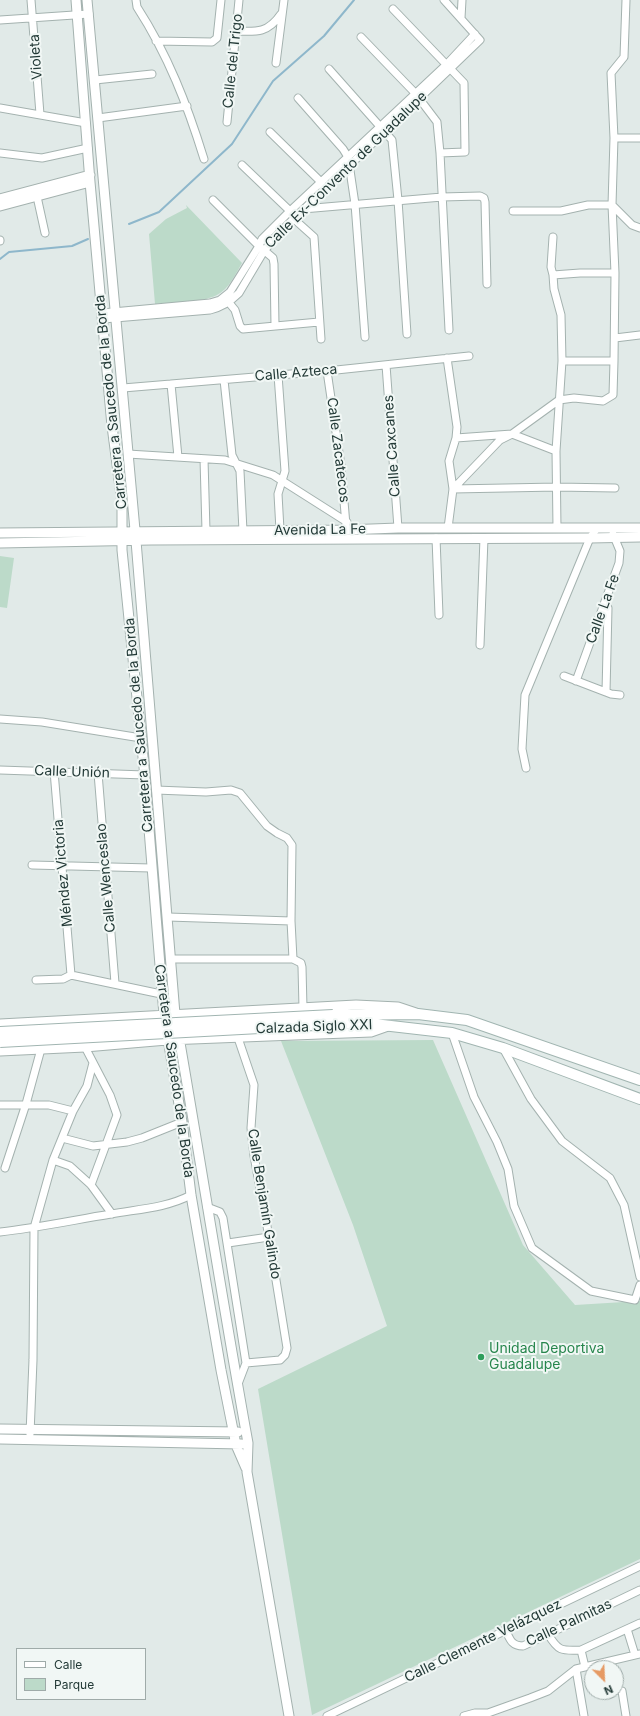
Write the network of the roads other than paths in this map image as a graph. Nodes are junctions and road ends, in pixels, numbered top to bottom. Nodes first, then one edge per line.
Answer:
1 (31, 0) edge
2 (76, 0) edge
3 (87, 0) edge
4 (136, 0) edge
5 (221, 0) edge
6 (239, 0) edge
7 (284, 0) edge
8 (444, 0) edge
9 (462, 0) edge
10 (626, 0) edge
11 (393, 9) dead end
12 (282, 12) junction
13 (89, 14) junction
14 (77, 15) junction
15 (33, 18) junction
16 (461, 18) junction
17 (0, 20) edge
18 (236, 31) junction
19 (361, 37) dead end
20 (156, 41) junction
21 (276, 64) dead end
22 (449, 66) junction
23 (329, 69) dead end
24 (152, 74) dead end
25 (95, 80) junction
26 (417, 96) junction
27 (298, 98) dead end
28 (187, 106) junction
29 (0, 108) edge
30 (40, 114) junction
31 (98, 118) junction
32 (227, 122) dead end
33 (86, 123) junction
34 (382, 129) junction
35 (270, 132) dead end
36 (614, 138) junction
37 (640, 138) edge
38 (88, 148) junction
39 (0, 153) edge
40 (440, 153) junction
41 (348, 157) junction
42 (204, 158) dead end
43 (349, 164) junction
44 (242, 165) dead end
45 (90, 179) junction
46 (322, 182) junction
47 (323, 190) junction
48 (36, 193) junction
49 (442, 197) junction
50 (0, 198) edge
51 (213, 200) dead end
52 (398, 200) junction
53 (355, 204) junction
54 (0, 206) edge
55 (612, 206) junction
56 (292, 209) junction
57 (305, 209) junction
58 (513, 211) dead end
59 (294, 219) junction
60 (640, 228) edge
61 (45, 233) dead end
62 (554, 237) dead end
63 (261, 248) junction
64 (614, 273) junction
65 (553, 275) junction
66 (487, 284) dead end
67 (227, 300) junction
68 (116, 315) junction
69 (103, 316) junction
70 (319, 322) junction
71 (275, 326) junction
72 (449, 330) dead end
73 (407, 334) dead end
74 (640, 335) edge
75 (365, 337) dead end
76 (615, 338) junction
77 (321, 339) dead end
78 (469, 356) dead end
79 (447, 358) junction
80 (562, 361) junction
81 (614, 361) junction
82 (386, 365) junction
83 (327, 371) junction
84 (278, 375) junction
85 (224, 380) junction
86 (171, 384) junction
87 (122, 388) junction
88 (559, 400) junction
89 (512, 434) junction
90 (456, 438) junction
91 (556, 451) junction
92 (128, 454) junction
93 (178, 457) junction
94 (204, 459) junction
95 (235, 463) junction
96 (282, 482) junction
97 (557, 487) junction
98 (614, 488) dead end
99 (453, 489) junction
100 (346, 526) junction
101 (398, 528) junction
102 (448, 528) junction
103 (558, 528) junction
104 (597, 528) junction
105 (611, 528) junction
106 (640, 528) edge
107 (280, 530) junction
108 (123, 531) junction
109 (206, 531) junction
110 (243, 531) junction
111 (0, 532) edge
112 (136, 536) junction
113 (640, 537) edge
114 (436, 538) junction
115 (484, 538) junction
116 (590, 538) junction
117 (614, 538) junction
118 (342, 540) junction
119 (122, 541) junction
120 (0, 543) edge
121 (605, 604) junction
122 (439, 615) dead end
123 (480, 646) dead end
124 (564, 676) dead end
125 (576, 680) junction
126 (606, 692) junction
127 (620, 695) dead end
128 (0, 719) edge
129 (141, 738) junction
130 (526, 768) dead end
131 (0, 770) edge
132 (54, 771) junction
133 (98, 773) junction
134 (145, 775) junction
135 (156, 790) junction
136 (32, 865) dead end
137 (62, 865) junction
138 (105, 867) junction
139 (151, 868) junction
140 (168, 917) junction
141 (291, 922) junction
142 (172, 959) junction
143 (293, 959) junction
144 (71, 974) junction
145 (36, 980) dead end
146 (115, 983) junction
147 (161, 994) junction
148 (303, 1008) junction
149 (212, 1012) junction
150 (175, 1014) junction
151 (418, 1014) junction
152 (164, 1015) junction
153 (139, 1016) junction
154 (334, 1020) junction
155 (0, 1024) edge
156 (388, 1026) junction
157 (0, 1032) edge
158 (452, 1033) junction
159 (210, 1038) junction
160 (238, 1038) junction
161 (167, 1040) junction
162 (180, 1040) junction
163 (0, 1042) edge
164 (145, 1042) junction
165 (85, 1047) junction
166 (503, 1048) junction
167 (41, 1049) junction
168 (0, 1051) edge
169 (93, 1063) junction
170 (640, 1080) edge
171 (640, 1099) edge
172 (26, 1104) junction
173 (0, 1105) edge
174 (73, 1111) junction
175 (182, 1122) junction
176 (62, 1138) junction
177 (105, 1144) junction
178 (53, 1160) junction
179 (5, 1168) dead end
180 (91, 1185) junction
181 (191, 1195) junction
182 (206, 1207) junction
183 (112, 1214) junction
184 (34, 1228) junction
185 (0, 1232) edge
186 (269, 1237) junction
187 (228, 1243) junction
188 (640, 1277) edge
189 (640, 1285) edge
190 (246, 1363) junction
191 (238, 1384) junction
192 (0, 1429) edge
193 (30, 1430) junction
194 (246, 1431) junction
195 (234, 1434) junction
196 (0, 1439) edge
197 (30, 1440) junction
198 (248, 1443) junction
199 (236, 1445) junction
200 (247, 1472) junction
201 (640, 1566) edge
202 (639, 1592) edge
203 (640, 1623) edge
204 (627, 1629) junction
205 (505, 1630) junction
206 (548, 1634) junction
207 (581, 1650) junction
208 (638, 1655) edge
209 (616, 1660) edge
210 (584, 1663) edge
211 (584, 1667) edge
212 (576, 1669) junction
213 (623, 1700) edge
214 (489, 1715) edge
215 (289, 1716) edge
216 (327, 1716) edge
217 (464, 1716) edge
218 (584, 1716) edge
219 (626, 1716) edge

1 - 15 street, Violeta
2 - 14 street, Carretera a Saucedo de la Borda
3 - 13 street, Carretera a Saucedo de la Borda
4 - 20 street
5 - 20 street
6 - 18 street, Calle del Trigo
7 - 12 street
8 - 16 street
9 - 16 street
10 - 36 street
11 - 22 street
12 - 18 street
12 - 21 street
13 - 14 street
13 - 25 street, Carretera a Saucedo de la Borda
14 - 15 street
14 - 33 street, Carretera a Saucedo de la Borda
15 - 17 street
15 - 30 street, Violeta
16 - 22 street, Calle Ex-Convento de Guadalupe
18 - 32 street, Calle del Trigo
19 - 26 street
20 - 28 street
22 - 26 street, Calle Ex-Convento de Guadalupe
22 - 40 street
23 - 34 street
24 - 25 street
25 - 31 street, Carretera a Saucedo de la Borda
26 - 34 street, Calle Ex-Convento de Guadalupe
26 - 40 street
27 - 41 street
28 - 31 street
28 - 42 street
29 - 30 street
30 - 33 street
31 - 68 street, Carretera a Saucedo de la Borda
33 - 38 street, Carretera a Saucedo de la Borda
34 - 41 street, Calle Ex-Convento de Guadalupe
34 - 43 street, Calle Ex-Convento de Guadalupe
34 - 52 street
35 - 46 street
36 - 37 street
36 - 55 street
38 - 39 street
38 - 45 street, Carretera a Saucedo de la Borda
40 - 49 street
41 - 43 street
41 - 46 street, Calle Ex-Convento de Guadalupe
43 - 47 street, Calle Ex-Convento de Guadalupe
43 - 53 street
44 - 56 street
45 - 48 street
45 - 69 street, Carretera a Saucedo de la Borda
46 - 47 street
46 - 56 street, Calle Ex-Convento de Guadalupe
47 - 57 street, Calle Ex-Convento de Guadalupe
48 - 50 street
48 - 54 street
48 - 61 street
49 - 52 street
49 - 66 street
49 - 72 street
51 - 63 street
52 - 53 street
52 - 73 street
53 - 57 street
53 - 75 street
55 - 58 street
55 - 60 street
55 - 64 street
56 - 57 street
56 - 59 street
56 - 63 street, Calle Ex-Convento de Guadalupe
57 - 59 street, Calle Ex-Convento de Guadalupe
59 - 63 street, Calle Ex-Convento de Guadalupe
59 - 70 street
62 - 65 street
63 - 67 street, Calle Ex-Convento de Guadalupe
63 - 71 street
64 - 65 street
64 - 76 street
65 - 80 street
67 - 68 street
67 - 71 street
68 - 69 street
68 - 87 street, Carretera a Saucedo de la Borda
69 - 108 street, Carretera a Saucedo de la Borda
70 - 71 street
70 - 77 street
74 - 76 street
76 - 81 street
78 - 79 street, Calle Azteca
79 - 82 street, Calle Azteca
79 - 90 street
80 - 81 street
80 - 88 street
81 - 88 street
82 - 83 street, Calle Azteca
82 - 101 street, Calle Caxcanes
83 - 84 street, Calle Azteca
83 - 100 street, Calle Zacatecos
84 - 85 street, Calle Azteca
84 - 96 street
85 - 86 street, Calle Azteca
85 - 95 street
86 - 87 street, Calle Azteca
86 - 93 street
87 - 92 street, Carretera a Saucedo de la Borda
88 - 89 street
88 - 91 street
89 - 90 street
89 - 91 street
89 - 99 street
90 - 99 street
91 - 97 street
92 - 93 street
92 - 112 street, Carretera a Saucedo de la Borda
93 - 94 street
94 - 95 street
94 - 109 street
95 - 96 street
95 - 110 street
96 - 100 street
96 - 107 street
97 - 98 street
97 - 99 street
97 - 103 street
99 - 102 street
100 - 101 street, Avenida La Fe
100 - 107 street, Avenida La Fe
100 - 118 street
101 - 102 street, Avenida La Fe
102 - 103 street, Avenida La Fe
103 - 104 street, Avenida La Fe
104 - 105 street, Avenida La Fe
104 - 116 street
105 - 106 street, Avenida La Fe
105 - 117 street, Calle La Fe
107 - 110 street, Avenida La Fe
108 - 111 street, Avenida La Fe
108 - 112 street, Avenida La Fe
108 - 119 street, Carretera a Saucedo de la Borda
109 - 110 street, Avenida La Fe
109 - 112 street, Avenida La Fe
112 - 118 street, Avenida La Fe
112 - 119 street, Avenida La Fe
112 - 135 street, Carretera a Saucedo de la Borda
113 - 117 street, Avenida La Fe
114 - 115 street, Avenida La Fe
114 - 118 street, Avenida La Fe
114 - 122 street
115 - 116 street, Avenida La Fe
115 - 123 street
116 - 117 street, Avenida La Fe
116 - 130 street
117 - 121 street, Calle La Fe
119 - 120 street, Avenida La Fe
119 - 129 street, Carretera a Saucedo de la Borda
121 - 125 street, Calle La Fe
121 - 126 street
124 - 125 street
125 - 126 street
126 - 127 street
128 - 129 street
129 - 134 street, Carretera a Saucedo de la Borda
131 - 132 street, Calle Unión
132 - 133 street, Calle Unión
132 - 137 street, Méndez Victoria
133 - 134 street, Calle Unión
133 - 138 street, Calle Wenceslao
134 - 139 street, Carretera a Saucedo de la Borda
135 - 140 street, Carretera a Saucedo de la Borda
135 - 141 street
136 - 137 street
137 - 138 street
137 - 144 street, Méndez Victoria
138 - 139 street
138 - 146 street, Calle Wenceslao
139 - 147 street, Carretera a Saucedo de la Borda
140 - 141 street
140 - 142 street, Carretera a Saucedo de la Borda
141 - 143 street
142 - 143 street
142 - 150 street, Carretera a Saucedo de la Borda
143 - 148 street
144 - 145 street
144 - 146 street
146 - 147 street
147 - 152 street, Carretera a Saucedo de la Borda
148 - 149 street, Calzada Siglo XXI
148 - 151 street, Calzada Siglo XXI
149 - 150 street, Calzada Siglo XXI
149 - 159 street
150 - 152 street, Calzada Siglo XXI
150 - 162 street, Carretera a Saucedo de la Borda
151 - 154 main road, Calzada Siglo XXI
151 - 170 main road, Calzada Siglo XXI
152 - 153 street, Calzada Siglo XXI
152 - 161 street, Carretera a Saucedo de la Borda
153 - 155 street, Calzada Siglo XXI
153 - 164 street
154 - 156 main road, Calzada Siglo XXI
154 - 157 main road, bridge
154 - 163 main road, Calzada Siglo XXI, bridge
156 - 158 main road, Calzada Siglo XXI
156 - 160 street
158 - 166 main road, Calzada Siglo XXI
158 - 189 street
159 - 160 street
159 - 162 street
160 - 186 street, Calle Benjamín Galindo
161 - 162 street
161 - 164 street
161 - 175 street, Carretera a Saucedo de la Borda
162 - 182 street, Carretera a Saucedo de la Borda
164 - 165 street
165 - 167 street
165 - 169 street
166 - 171 main road, Calzada Siglo XXI
166 - 188 street
167 - 168 street
167 - 172 street
169 - 174 street
169 - 177 street
172 - 173 street
172 - 174 street
172 - 179 street
174 - 176 street
175 - 177 street
175 - 181 street, Carretera a Saucedo de la Borda
176 - 177 street
176 - 178 street
177 - 180 street
178 - 180 street
178 - 184 street
180 - 183 street
181 - 183 street
181 - 195 street, Carretera a Saucedo de la Borda
182 - 187 street
182 - 191 street, Carretera a Saucedo de la Borda
183 - 184 street
184 - 185 street
184 - 193 street
186 - 187 street
186 - 190 street, Calle Benjamín Galindo
187 - 190 street
190 - 191 street
191 - 194 street, Carretera a Saucedo de la Borda
192 - 193 street
193 - 195 street
193 - 197 street
194 - 195 street
194 - 198 street, Carretera a Saucedo de la Borda
195 - 199 street, Carretera a Saucedo de la Borda
196 - 197 street
197 - 199 street
198 - 199 street
198 - 200 street, Carretera a Saucedo de la Borda
199 - 200 street, Carretera a Saucedo de la Borda
200 - 215 street
201 - 205 street, Calle Clemente Velázquez
202 - 206 street, Calle Palmitas
203 - 204 street
204 - 207 street
204 - 208 street
205 - 206 street, Calle Palmitas
205 - 216 street, Calle Clemente Velázquez
206 - 207 street
207 - 210 street
208 - 209 street
211 - 212 street
212 - 214 street
212 - 218 street
213 - 219 street
214 - 217 street

